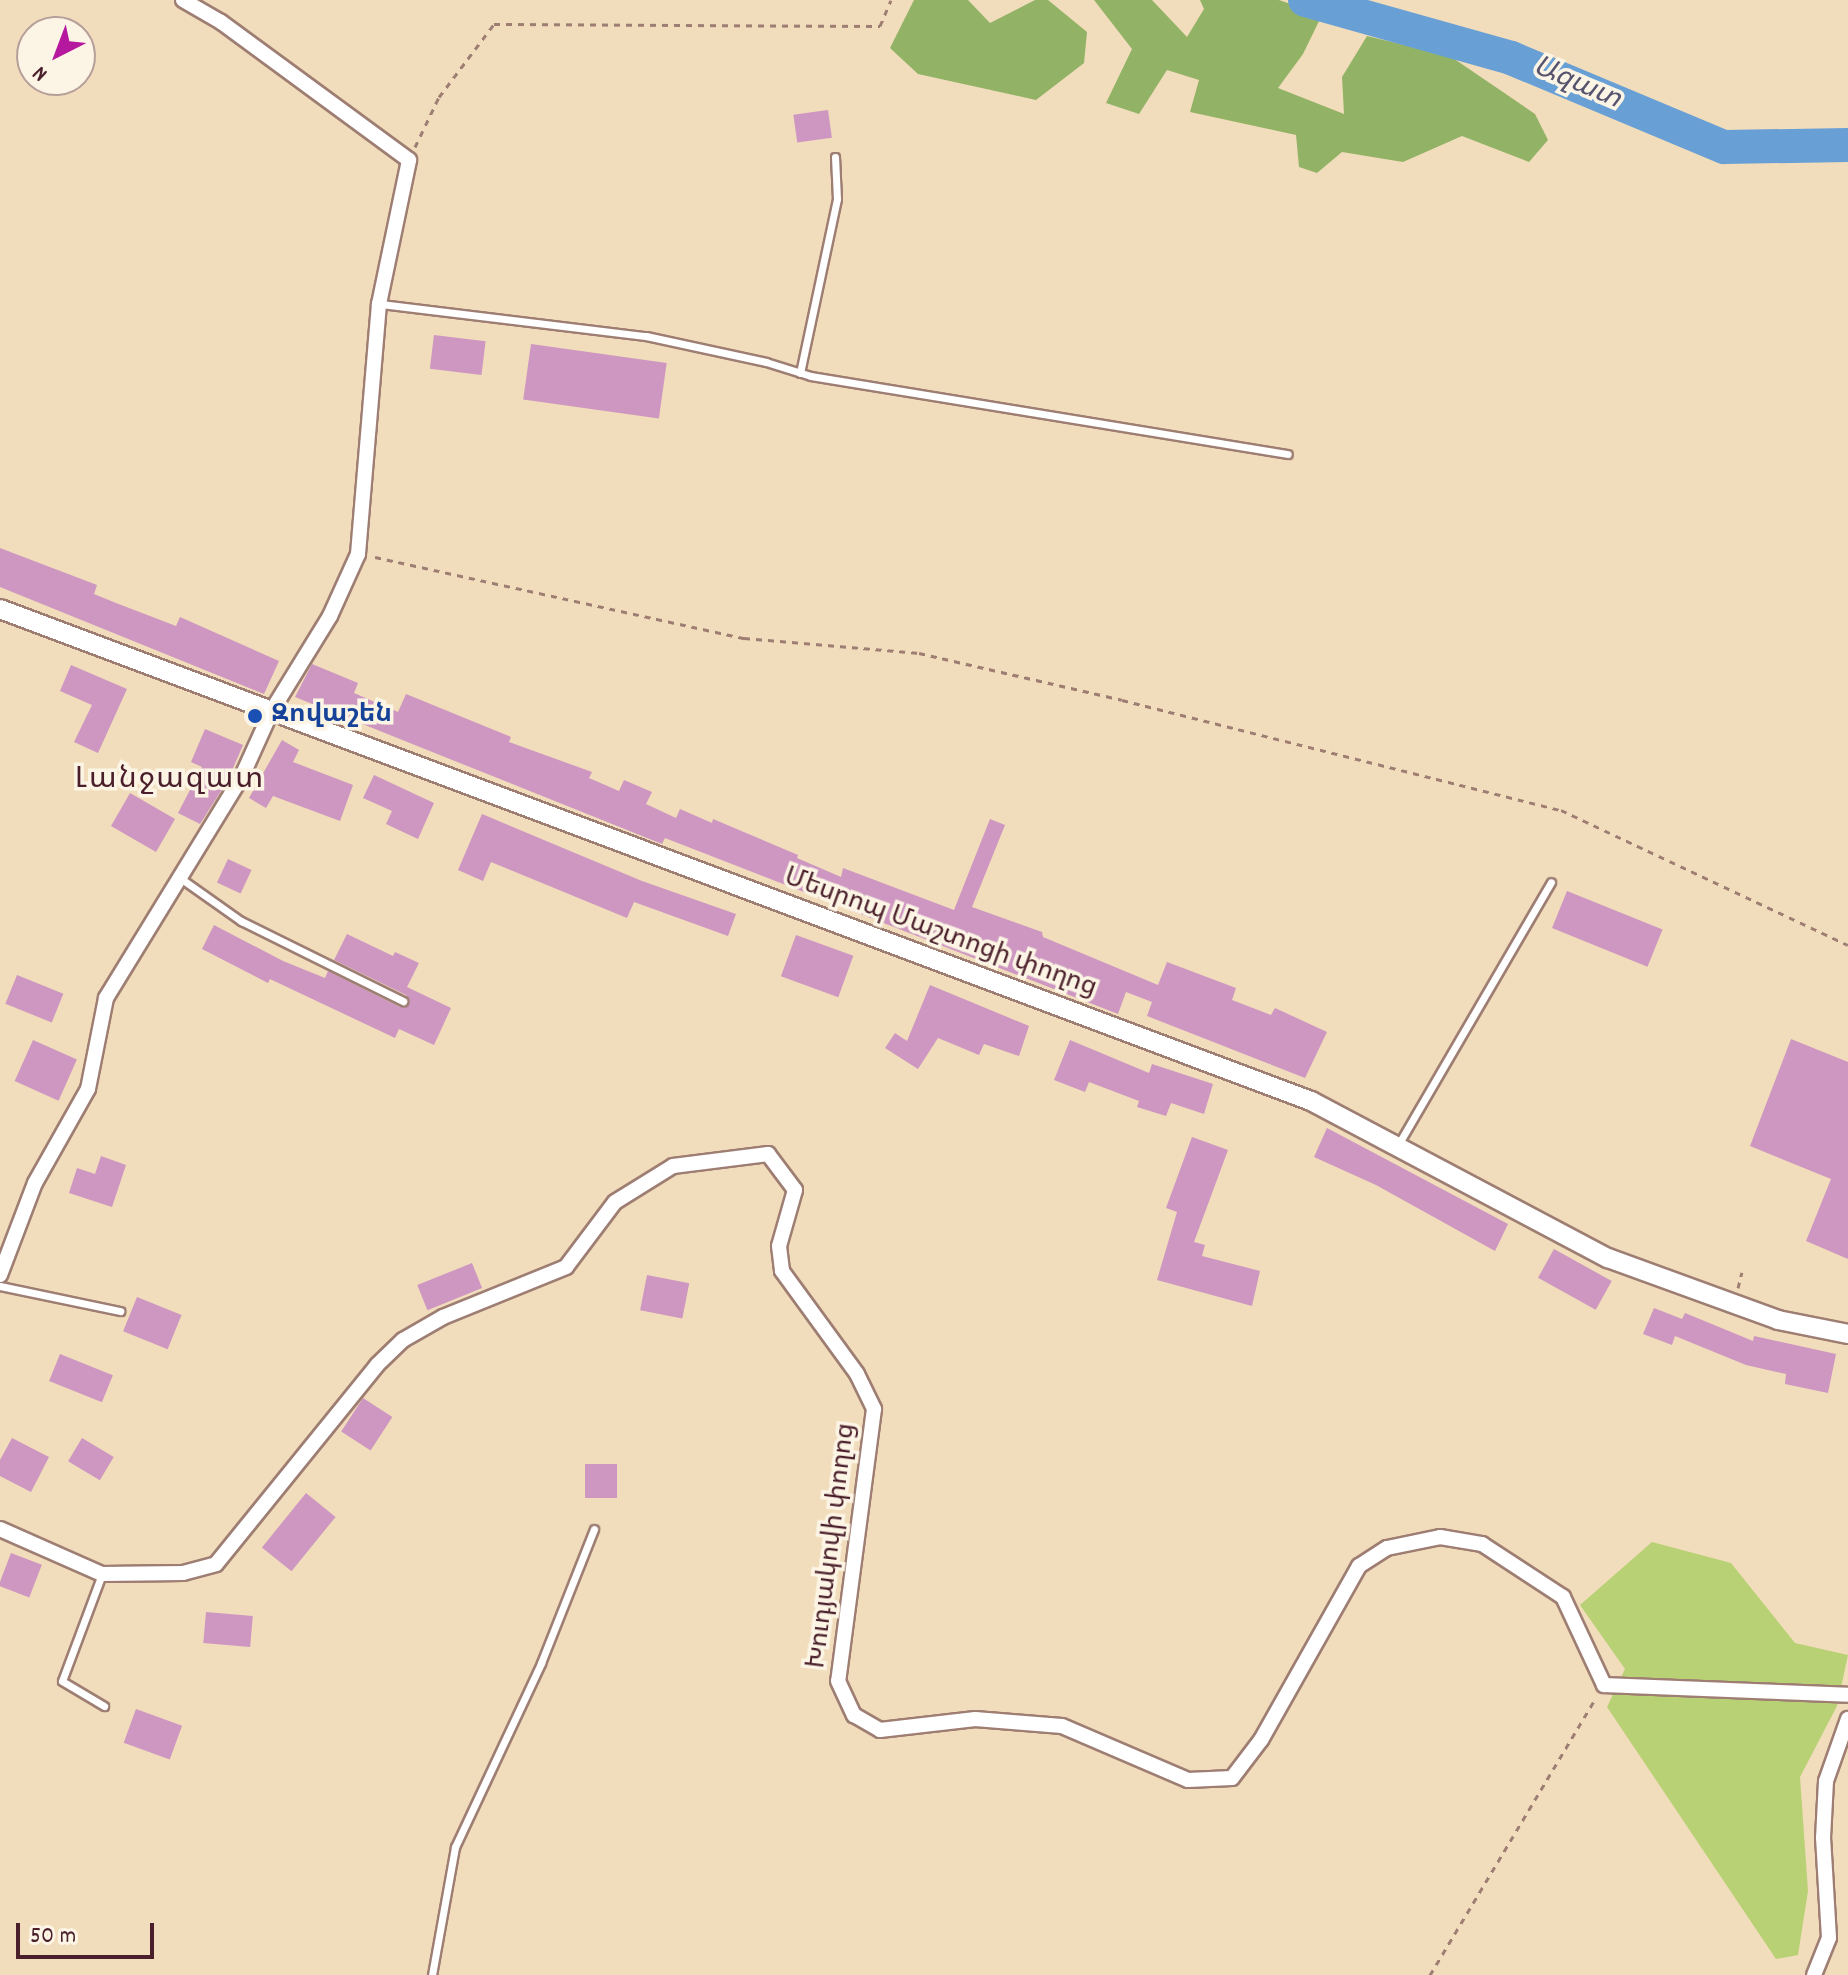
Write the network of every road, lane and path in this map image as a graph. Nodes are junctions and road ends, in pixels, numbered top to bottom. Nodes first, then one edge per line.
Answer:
1 (183, 0) edge
2 (891, 0) edge
3 (835, 157) dead end
4 (409, 160) junction
5 (379, 304) junction
6 (800, 373) junction
7 (1288, 454) dead end
8 (358, 554) junction
9 (0, 609) edge
10 (271, 712) junction
11 (180, 878) junction
12 (1551, 882) dead end
13 (1848, 945) edge
14 (403, 1001) dead end
15 (1397, 1147) junction
16 (0, 1275) edge
17 (0, 1286) edge
18 (120, 1311) dead end
19 (1848, 1334) edge
20 (0, 1529) edge
21 (594, 1529) dead end
22 (102, 1574) junction
23 (1604, 1685) junction
24 (1848, 1695) edge
25 (104, 1706) dead end
26 (1848, 1719) edge
27 (432, 1975) edge
28 (1430, 1975) edge
29 (1814, 1975) edge

1 - 4 street
2 - 4 path
3 - 6 lane
4 - 5 street
5 - 6 lane
5 - 8 street
6 - 7 lane
8 - 10 street
8 - 13 path
9 - 10 street, Մեսրոպ Մաշտոցի փողոց
10 - 11 street
10 - 15 street, Մեսրոպ Մաշտոցի փողոց
11 - 14 lane
11 - 16 street
12 - 15 lane
15 - 19 street, Մեսրոպ Մաշտոցի փողոց
17 - 18 lane
20 - 22 street, Խուդյակովի փողոց
21 - 27 lane
22 - 23 street, Խուդյակովի փողոց
22 - 25 lane
23 - 24 street
23 - 28 path
26 - 29 street

